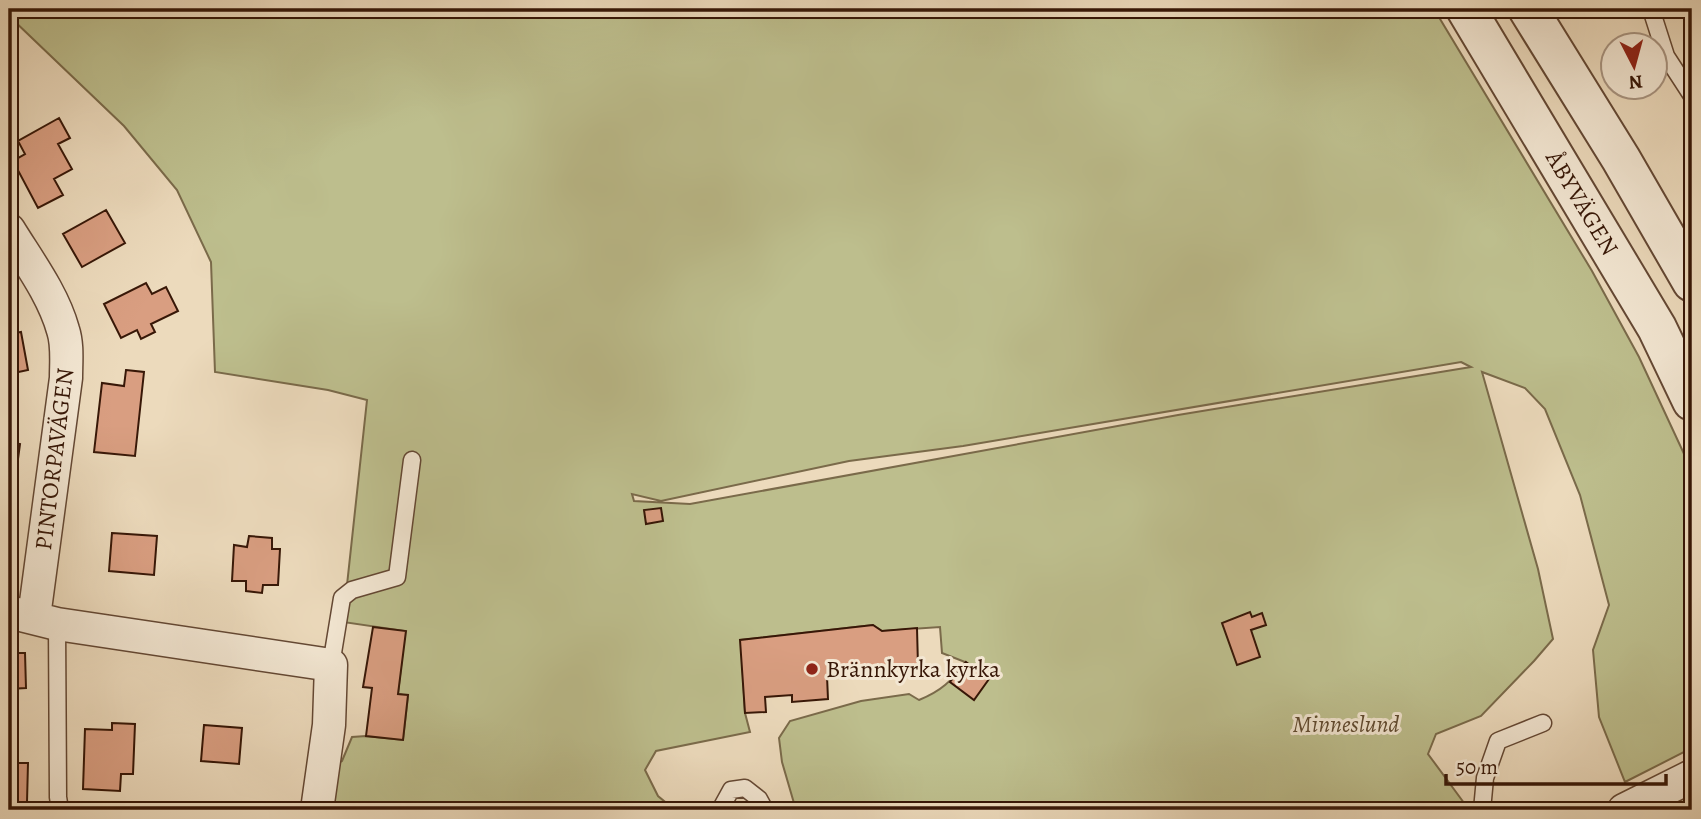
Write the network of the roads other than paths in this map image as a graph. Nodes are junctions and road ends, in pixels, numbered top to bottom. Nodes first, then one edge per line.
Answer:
1 (1466, 9) edge
2 (1528, 9) edge
3 (1651, 9) edge
4 (1692, 96) edge
5 (9, 230) edge
6 (1692, 282) edge
7 (1692, 401) edge
8 (412, 460) dead end
9 (33, 618) edge
10 (331, 665) junction
11 (1543, 723) dead end
12 (1692, 776) edge
13 (60, 810) edge
14 (317, 810) edge
15 (720, 810) edge
16 (765, 810) edge
17 (1482, 810) edge
18 (1624, 810) edge

1 - 7 street, ÅBYVÄGEN
2 - 6 street
3 - 4 lane
5 - 9 street, PINTORPAVÄGEN
8 - 10 lane
9 - 10 street
9 - 13 lane
10 - 14 street
11 - 17 lane
12 - 18 street
15 - 16 lane

